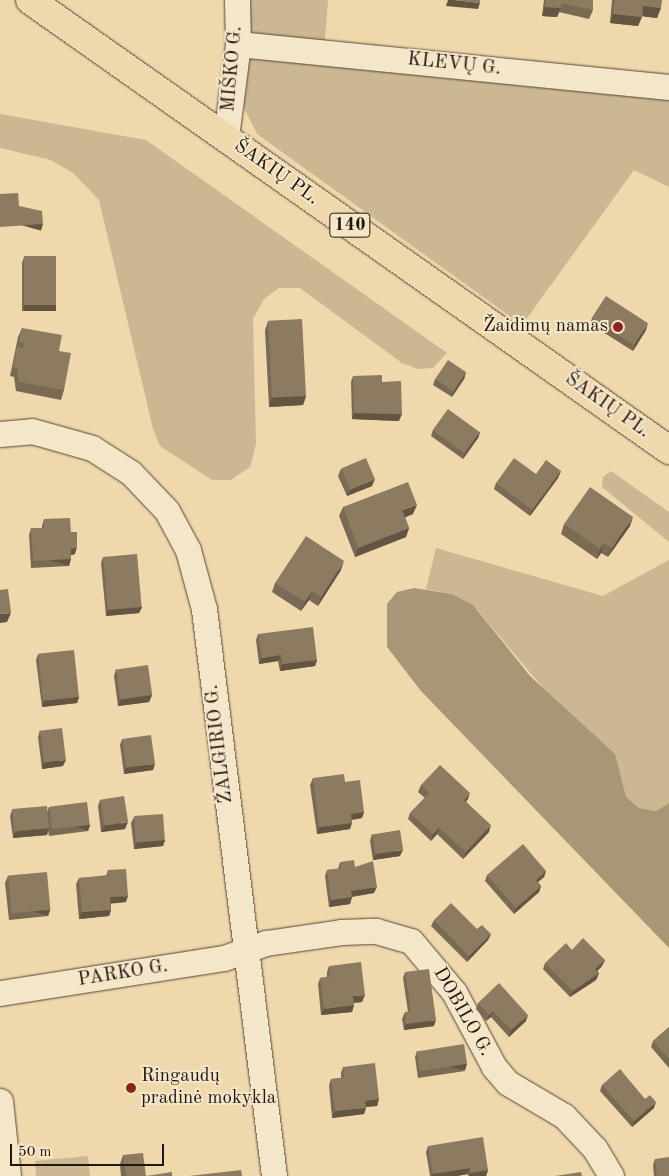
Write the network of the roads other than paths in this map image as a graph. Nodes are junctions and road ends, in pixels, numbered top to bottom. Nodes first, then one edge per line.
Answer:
1 (30, 0) edge
2 (237, 0) edge
3 (238, 44) junction
4 (669, 86) edge
5 (226, 137) junction
6 (0, 434) edge
7 (669, 450) edge
8 (245, 950) junction
9 (0, 993) edge
10 (0, 1101) edge
11 (8, 1176) edge
12 (274, 1176) edge
13 (611, 1176) edge

1 - 5 main road, ŠAKIŲ PL. / 140
2 - 3 street, MIŠKO G.
3 - 4 street, KLEVŲ G.
3 - 5 street, MIŠKO G.
5 - 7 main road, ŠAKIŲ PL. / 140
6 - 8 street, ŽALGIRIO G.
8 - 9 street, PARKO G.
8 - 12 street, ŽALGIRIO G.
8 - 13 street, DOBILO G.
10 - 11 street

